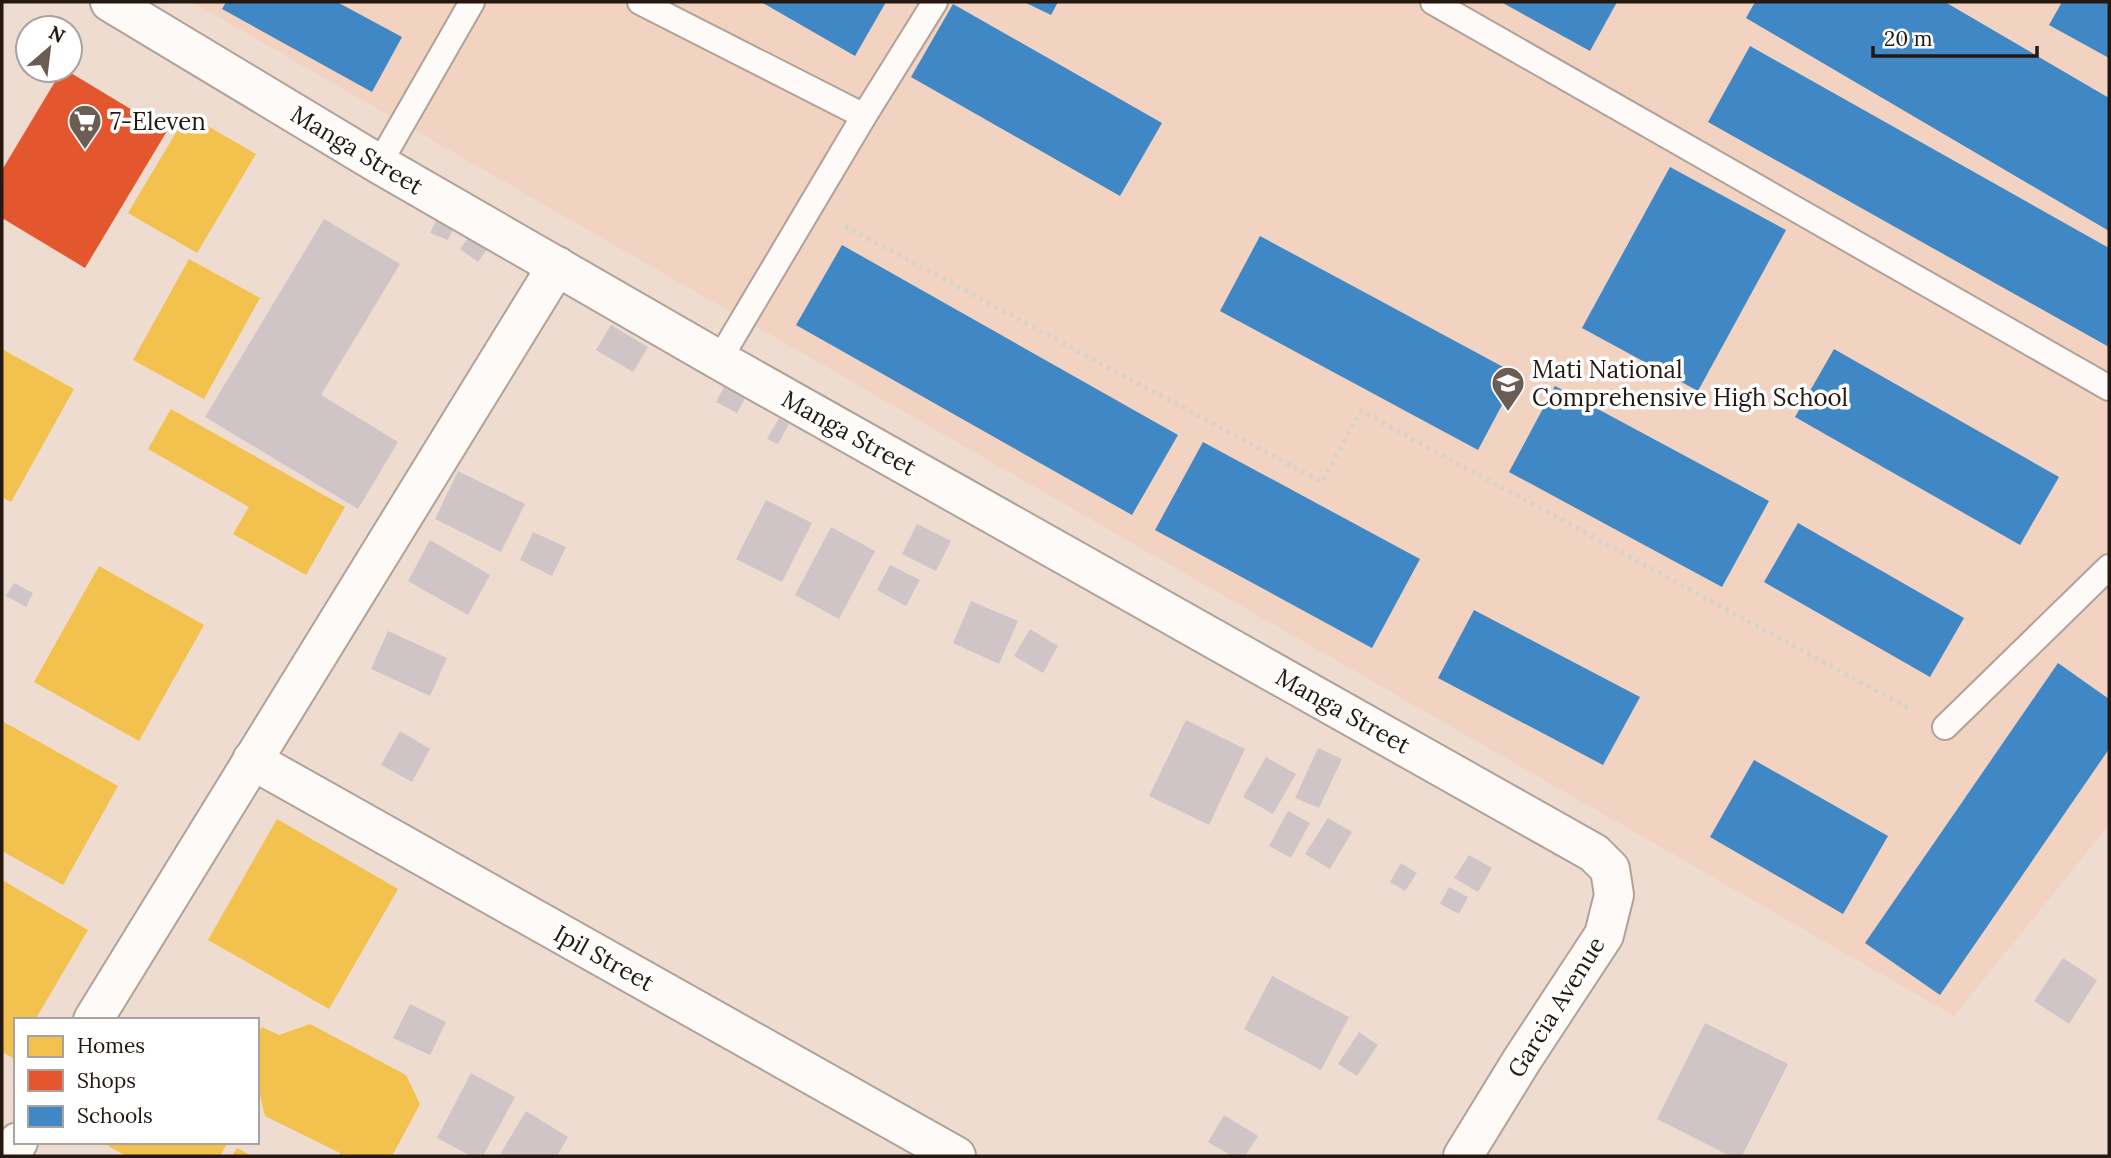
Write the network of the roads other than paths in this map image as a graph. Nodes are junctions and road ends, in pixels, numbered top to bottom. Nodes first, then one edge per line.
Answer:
1 (110, 2) edge
2 (472, 2) edge
3 (640, 2) edge
4 (934, 2) edge
5 (1433, 2) edge
6 (863, 116) junction
7 (379, 164) junction
8 (557, 266) junction
9 (719, 360) junction
10 (2109, 388) edge
11 (2109, 567) edge
12 (1945, 727) road end
13 (252, 760) junction
14 (1594, 853) joint
15 (94, 1018) edge
16 (956, 1156) edge
17 (1463, 1156) edge

1 - 7 street, Manga Street
2 - 7 lane
3 - 6 lane
4 - 6 lane
5 - 10 lane
6 - 9 lane
7 - 8 street, Manga Street
8 - 9 street, Manga Street
8 - 13 street
9 - 14 street, Manga Street
11 - 12 lane
13 - 15 street
13 - 16 street, Ipil Street
14 - 17 street, Garcia Avenue

